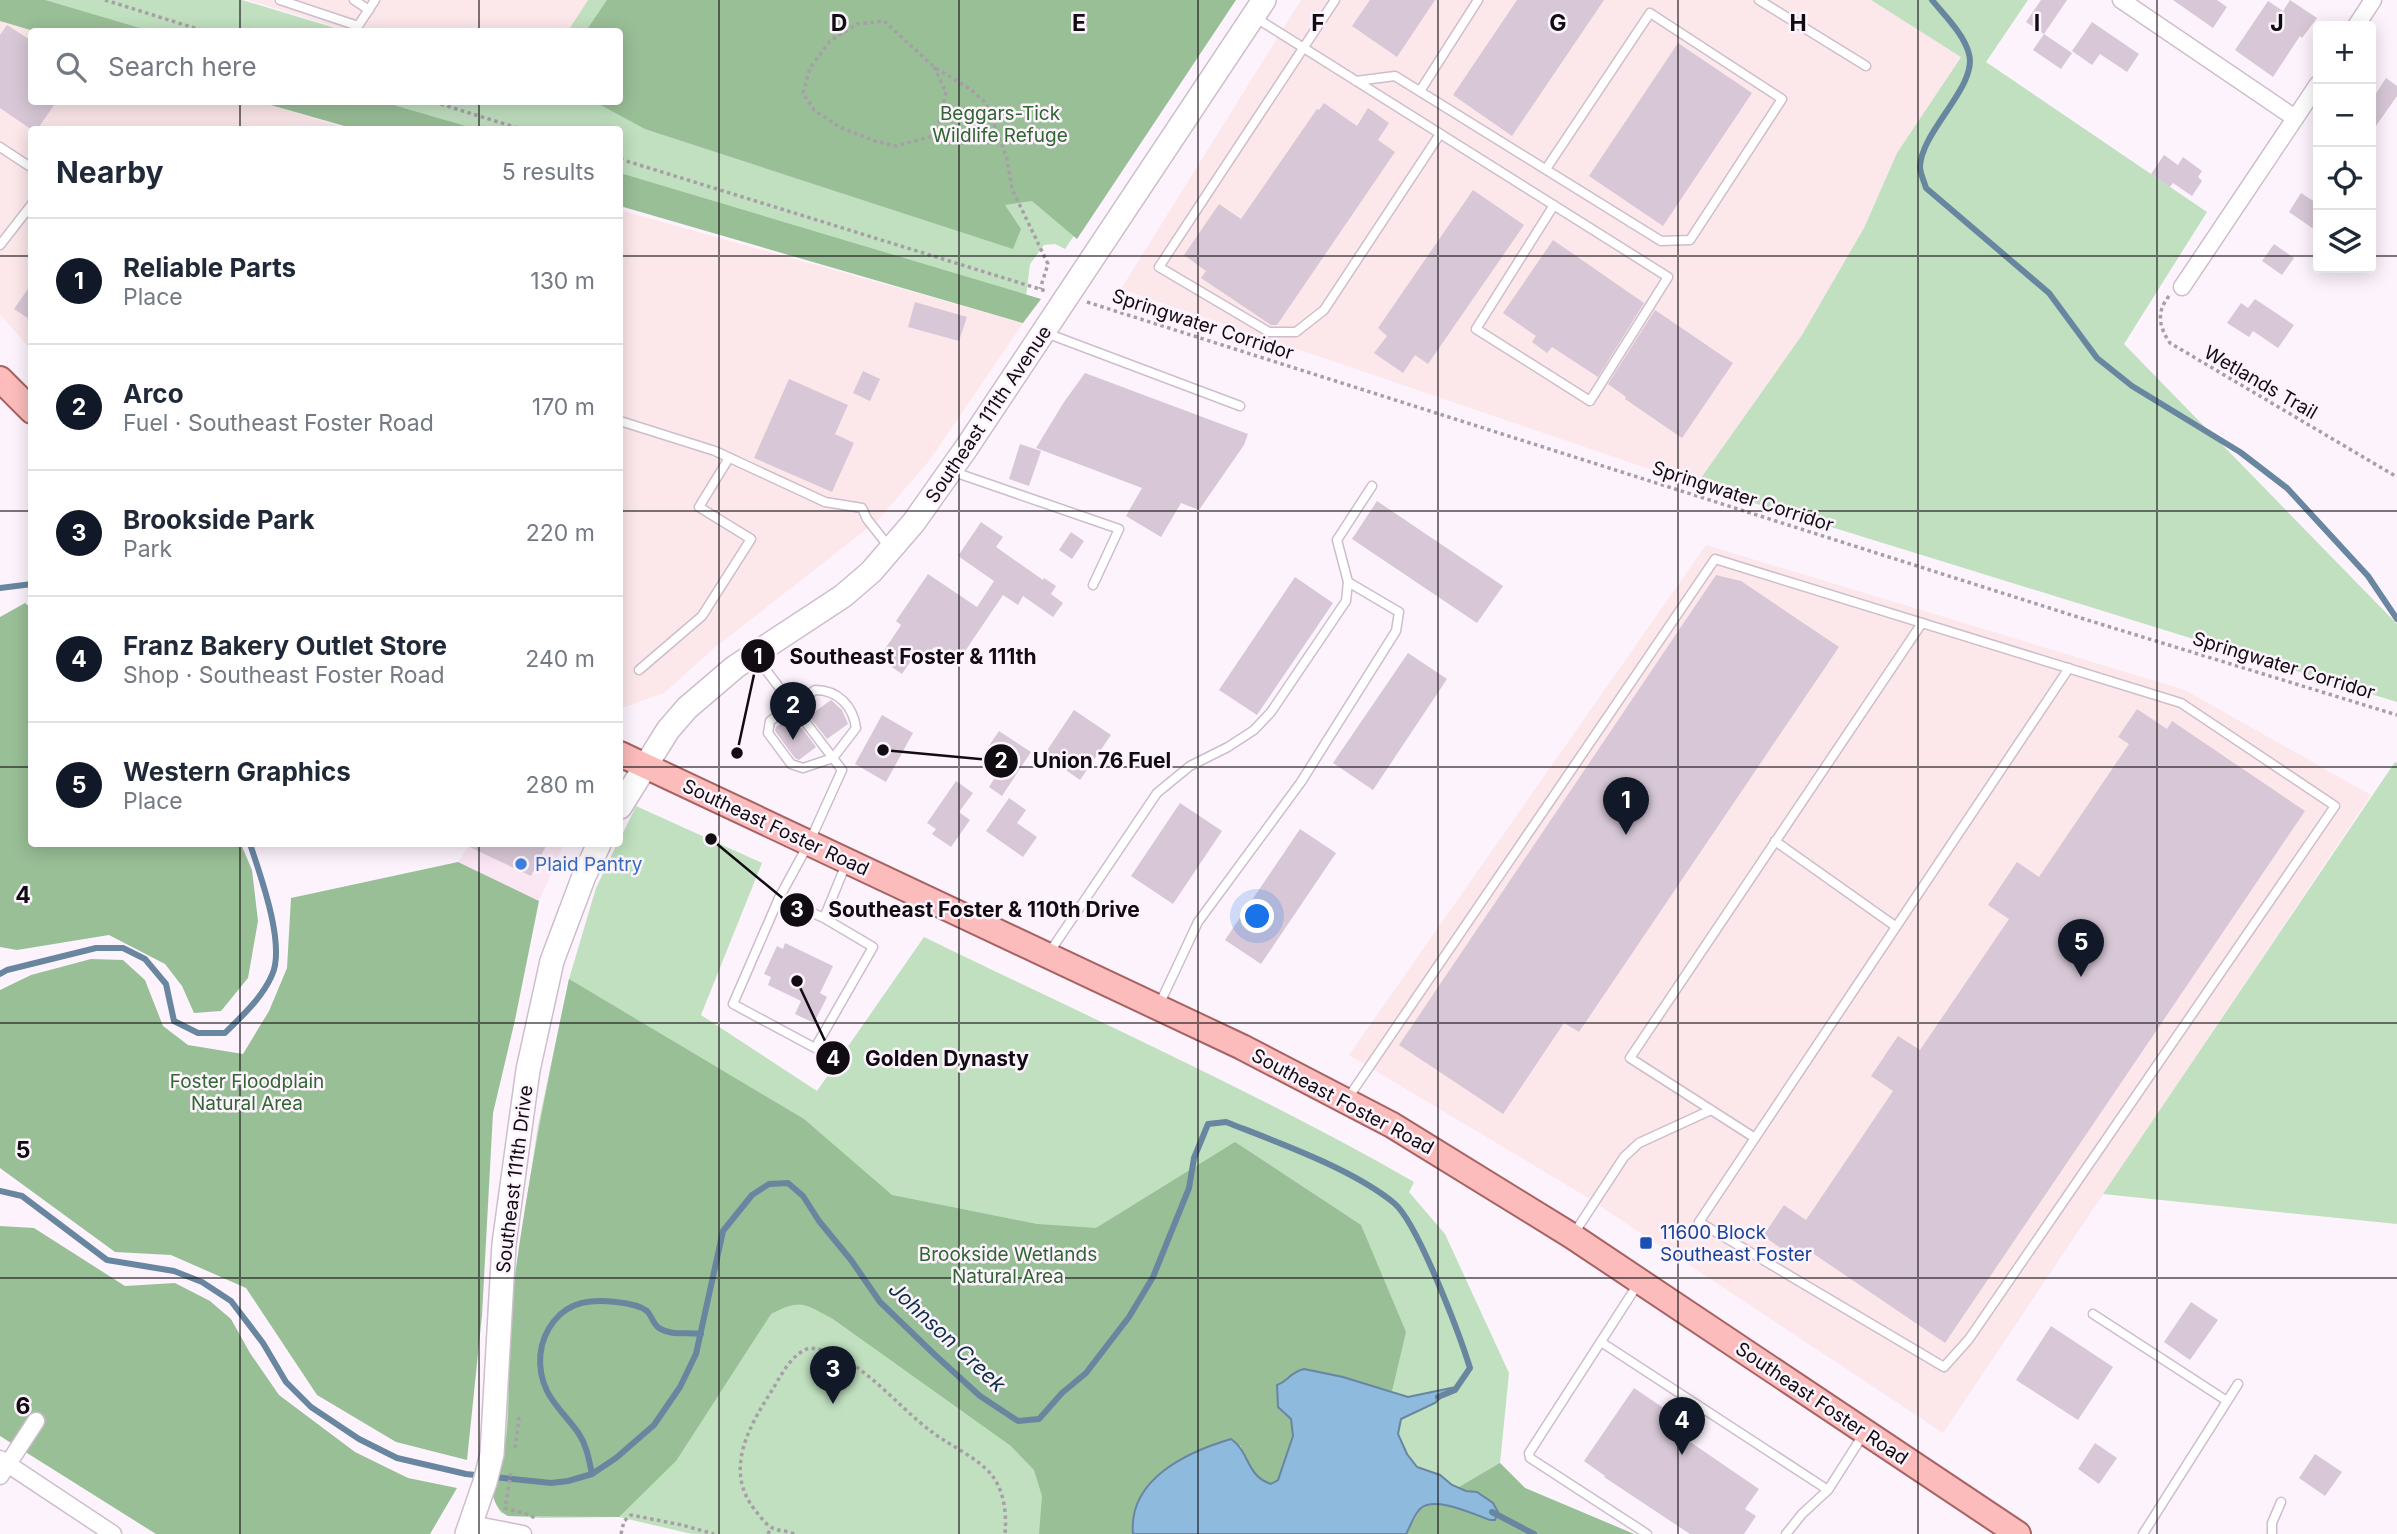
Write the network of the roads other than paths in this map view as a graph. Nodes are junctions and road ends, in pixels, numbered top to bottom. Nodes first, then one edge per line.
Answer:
1 (280, 0) edge
2 (354, 0) edge
3 (375, 0) edge
4 (1335, 0) edge
5 (1479, 0) edge
6 (1759, 0) edge
7 (2121, 0) edge
8 (2374, 0) edge
9 (1259, 8) edge
10 (369, 10) junction
11 (2359, 21) edge
12 (1303, 47) junction
13 (1866, 66) dead end
14 (1356, 81) junction
15 (2317, 84) edge
16 (1420, 91) junction
17 (2295, 118) junction
18 (1440, 134) junction
19 (0, 147) edge
20 (28, 165) edge
21 (1546, 170) junction
22 (1554, 205) junction
23 (28, 209) edge
24 (0, 245) edge
25 (2182, 287) road end
26 (1043, 331) junction
27 (0, 379) edge
28 (1240, 406) dead end
29 (28, 407) edge
30 (623, 422) edge
31 (729, 458) junction
32 (950, 471) junction
33 (1372, 486) dead end
34 (891, 550) junction
35 (1348, 582) junction
36 (1093, 585) dead end
37 (1922, 623) junction
38 (754, 654) junction
39 (2069, 668) junction
40 (639, 670) dead end
41 (792, 704) junction
42 (623, 755) edge
43 (833, 758) junction
44 (645, 766) junction
45 (623, 802) edge
46 (1775, 841) junction
47 (809, 843) junction
48 (598, 847) edge
49 (847, 861) junction
50 (779, 898) junction
51 (824, 918) junction
52 (1895, 926) junction
53 (1047, 955) junction
54 (1158, 1007) junction
55 (1347, 1100) junction
56 (1711, 1110) junction
57 (1755, 1138) junction
58 (1572, 1236) junction
59 (1640, 1282) junction
60 (2093, 1314) dead end
61 (1601, 1342) junction
62 (2238, 1384) dead end
63 (2227, 1401) junction
64 (36, 1421) dead end
65 (1866, 1432) junction
66 (3, 1466) edge
67 (1828, 1490) junction
68 (2281, 1502) dead end
69 (469, 1529) edge
70 (2015, 1533) edge
71 (113, 1534) edge
72 (523, 1534) edge
73 (1647, 1534) edge
74 (1786, 1534) edge
75 (2143, 1534) edge
76 (2272, 1534) edge

1 - 10 lane
2 - 10 lane
3 - 10 lane
4 - 12 lane
5 - 16 lane
6 - 13 lane
7 - 17 street
8 - 11 street
9 - 12 lane
9 - 26 street, Southeast 111th Avenue
12 - 14 lane
12 - 18 lane
14 - 16 lane
14 - 18 lane
15 - 17 street
16 - 21 lane
17 - 25 street
18 - 22 lane
19 - 20 lane
21 - 21 lane
22 - 22 lane
23 - 24 lane
26 - 28 lane
26 - 32 street, Southeast 111th Avenue
27 - 29 main road
30 - 31 lane
31 - 34 lane
31 - 40 lane
32 - 34 street, Southeast 111th Avenue
32 - 36 lane
33 - 35 lane
34 - 38 street, Southeast 111th Avenue
35 - 53 lane
35 - 54 lane
37 - 39 lane
37 - 46 lane
37 - 55 lane
38 - 41 lane
38 - 44 street, Southeast 111th Avenue
39 - 52 lane
39 - 57 lane
41 - 43 lane
41 - 43 lane
41 - 43 lane
42 - 44 main road, Southeast Foster Road
43 - 47 lane
44 - 45 street
44 - 47 main road, Southeast Foster Road
46 - 52 lane
46 - 56 lane
47 - 49 main road, Southeast Foster Road
47 - 50 lane
48 - 69 street, Southeast 111th Drive
49 - 51 lane
49 - 53 main road, Southeast Foster Road
50 - 51 lane
50 - 51 lane
52 - 57 lane
53 - 54 main road, Southeast Foster Road
54 - 55 main road, Southeast Foster Road
55 - 58 main road, Southeast Foster Road
56 - 57 lane
56 - 58 lane
58 - 59 main road, Southeast Foster Road
59 - 61 lane
59 - 65 main road, Southeast Foster Road
60 - 63 lane
61 - 67 lane
61 - 73 lane
62 - 63 lane
63 - 75 lane
64 - 66 street
65 - 67 lane
65 - 70 main road, Southeast Foster Road
66 - 71 street
67 - 74 lane
68 - 76 lane
69 - 72 street

